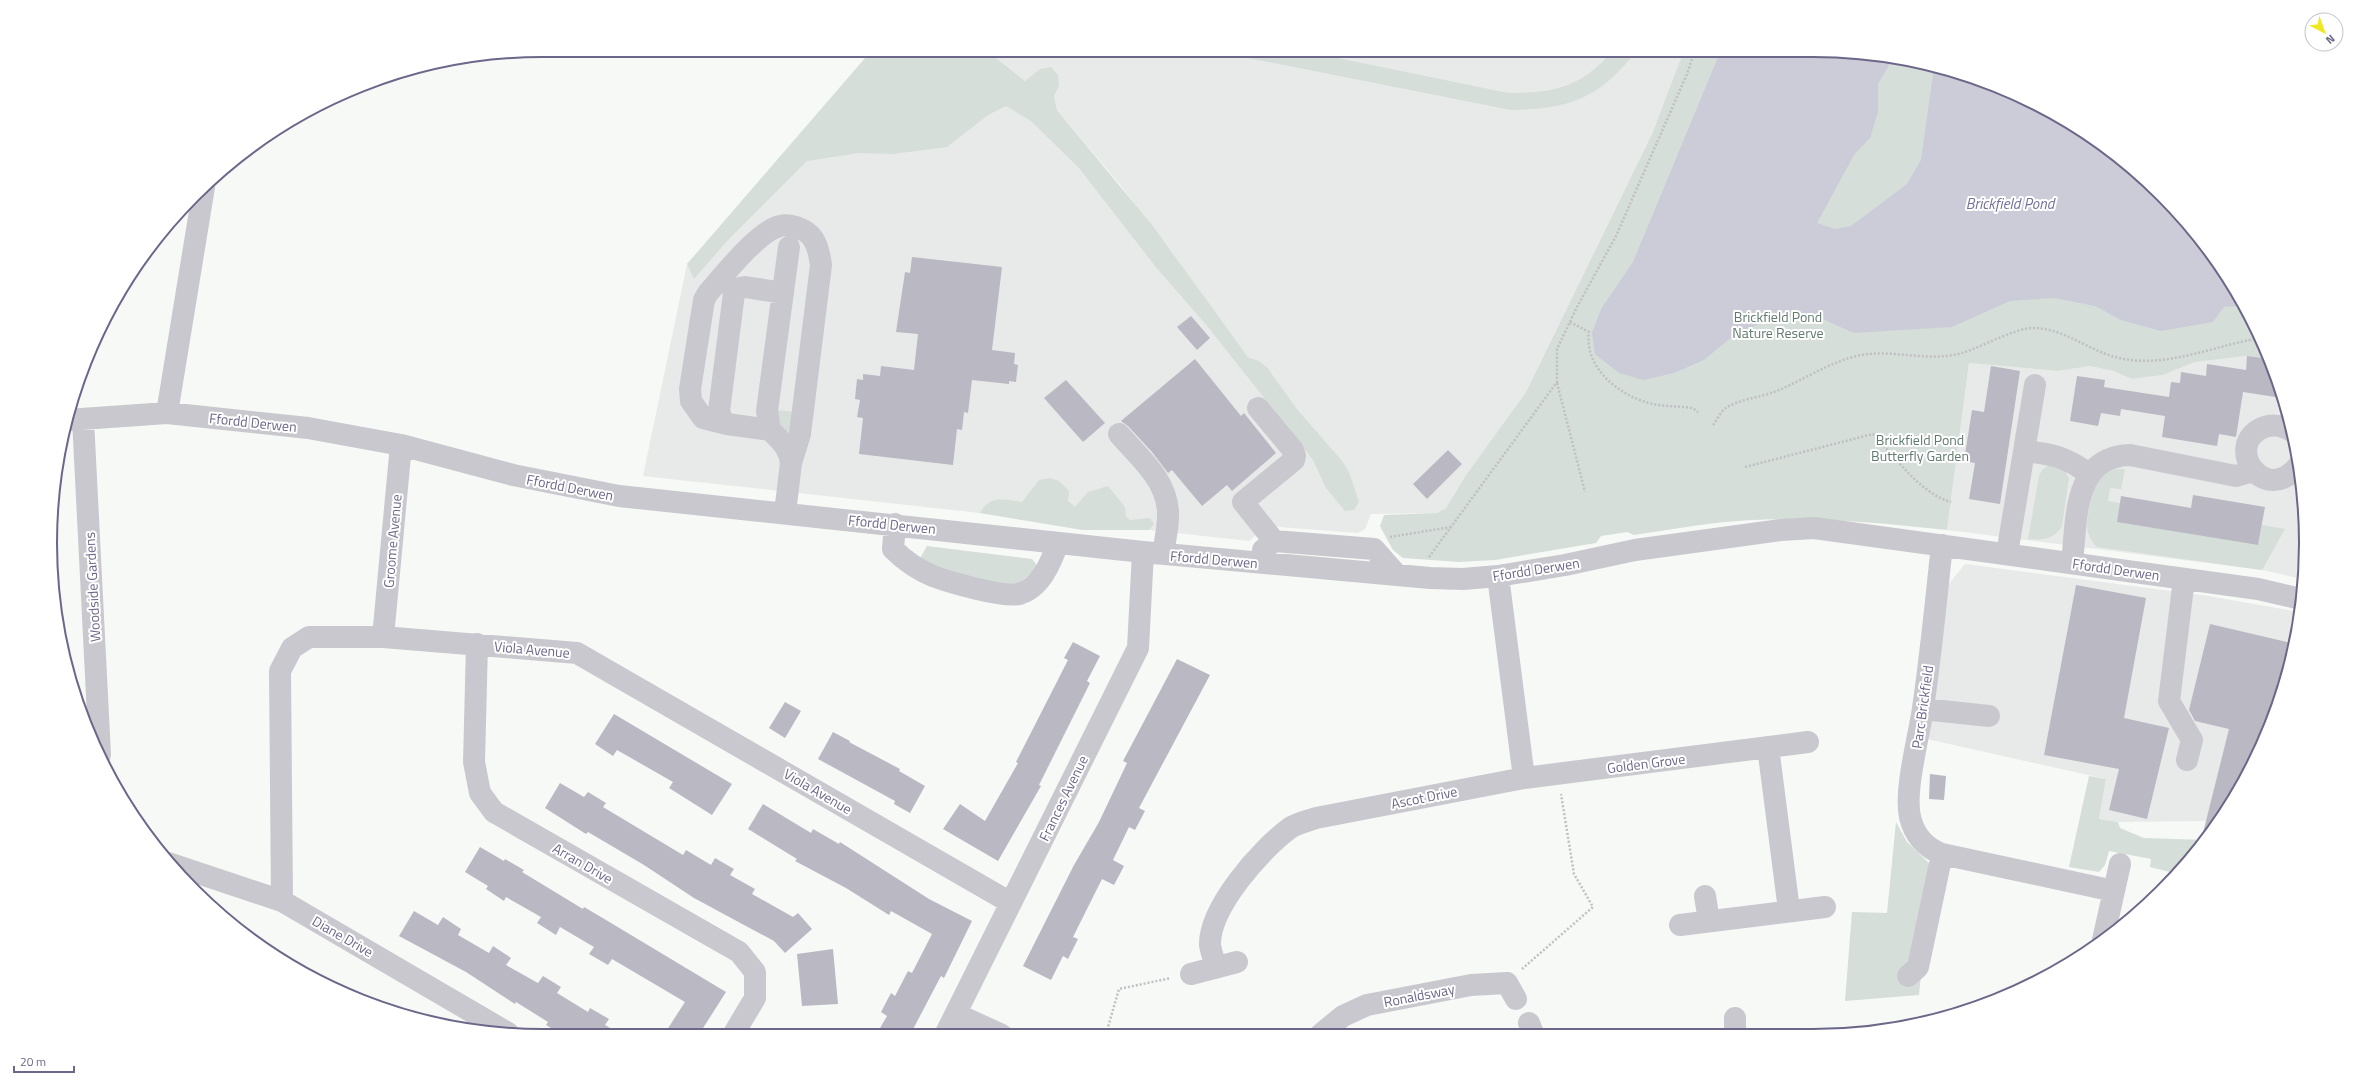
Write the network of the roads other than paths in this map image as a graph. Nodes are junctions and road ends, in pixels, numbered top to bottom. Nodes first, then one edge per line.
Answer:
1 (203, 196) edge
2 (789, 247) dead end
3 (783, 293) junction
4 (2035, 385) dead end
5 (1258, 408) dead end
6 (167, 413) junction
7 (75, 420) edge
8 (727, 424) junction
9 (2284, 426) edge
10 (770, 430) junction
11 (1119, 434) dead end
12 (401, 445) junction
13 (2025, 451) junction
14 (791, 463) junction
15 (2253, 471) junction
16 (2294, 471) edge
17 (2089, 474) junction
18 (785, 513) junction
19 (895, 524) junction
20 (1274, 541) junction
21 (1058, 543) junction
22 (1937, 545) junction
23 (1153, 553) junction
24 (2007, 554) junction
25 (1248, 562) junction
26 (2072, 563) junction
27 (1406, 576) junction
28 (1498, 576) junction
29 (2184, 578) junction
30 (2296, 598) edge
31 (383, 637) junction
32 (477, 644) junction
33 (1923, 709) junction
34 (1989, 716) dead end
35 (99, 740) edge
36 (1808, 742) dead end
37 (1768, 747) junction
38 (2187, 760) dead end
39 (1524, 778) junction
40 (1942, 854) junction
41 (2120, 864) dead end
42 (182, 868) edge
43 (2114, 891) junction
44 (1705, 896) dead end
45 (282, 901) junction
46 (1011, 902) junction
47 (1825, 907) dead end
48 (1789, 910) junction
49 (1709, 921) junction
50 (1680, 925) dead end
51 (2105, 932) edge
52 (1237, 962) dead end
53 (1216, 966) junction
54 (1191, 974) road end
55 (1908, 976) dead end
56 (1511, 991) road end
57 (956, 1014) junction
58 (499, 1027) edge
59 (737, 1029) edge
60 (948, 1029) edge
61 (990, 1029) edge
62 (1327, 1029) edge

1 - 6 street
2 - 3 street
3 - 8 street
3 - 10 street
4 - 13 street
5 - 20 street
6 - 7 street, Ffordd Derwen
6 - 12 street, Ffordd Derwen
7 - 35 street, Woodside Gardens
8 - 10 street
8 - 14 street
9 - 15 street
10 - 14 street
11 - 23 street, Frances Avenue
12 - 18 street, Ffordd Derwen
12 - 31 street, Groome Avenue
13 - 17 street
13 - 24 street
14 - 18 street
15 - 16 street
15 - 17 street
17 - 26 street
18 - 19 street, Ffordd Derwen
19 - 21 street, Ffordd Derwen
19 - 21 street
20 - 25 street
20 - 27 street
21 - 23 street, Ffordd Derwen
22 - 24 street, Ffordd Derwen
22 - 28 street, Ffordd Derwen
22 - 33 street, Parc Brickfield
23 - 25 street, Ffordd Derwen
23 - 46 street, Frances Avenue
24 - 26 street, Ffordd Derwen
25 - 27 street, Ffordd Derwen
26 - 29 street, Ffordd Derwen
27 - 28 street, Ffordd Derwen
28 - 39 street
29 - 30 street, Ffordd Derwen
29 - 38 street
31 - 32 street, Viola Avenue
31 - 45 street, Viola Avenue
32 - 46 street, Viola Avenue
32 - 59 street, Arran Drive
33 - 34 street
33 - 40 street, Parc Brickfield
36 - 37 street, Golden Grove
37 - 39 street, Golden Grove
37 - 48 street
39 - 53 street, Ascot Drive
40 - 43 street, Parc Brickfield
40 - 55 street
41 - 43 street
42 - 45 street, Diane Drive
43 - 51 street
44 - 49 street
45 - 58 street, Diane Drive
46 - 57 street, Frances Avenue
47 - 48 street
48 - 49 street
49 - 50 street
52 - 53 street
53 - 54 street
56 - 62 street, Ronaldsway
57 - 60 street, Frances Avenue
57 - 61 street

